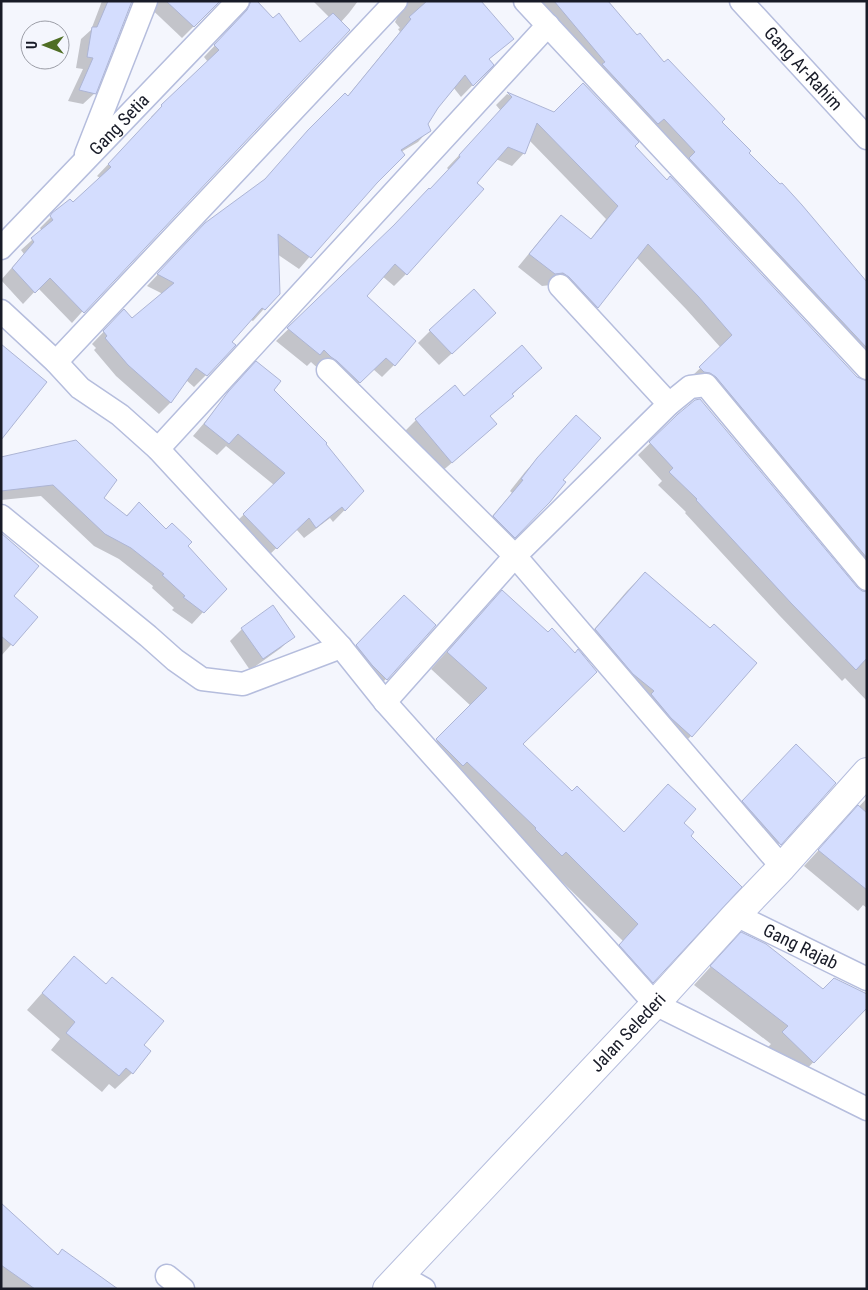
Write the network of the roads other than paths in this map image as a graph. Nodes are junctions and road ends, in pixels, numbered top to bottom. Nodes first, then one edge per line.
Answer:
1 (146, 1) edge
2 (238, 1) edge
3 (396, 1) edge
4 (525, 1) edge
5 (741, 1) edge
6 (548, 25) junction
7 (867, 138) edge
8 (82, 165) junction
9 (1, 248) edge
10 (560, 286) dead end
11 (1, 311) edge
12 (56, 362) junction
13 (867, 368) edge
14 (328, 370) dead end
15 (668, 404) junction
16 (158, 449) junction
17 (1, 516) edge
18 (515, 556) junction
19 (867, 579) edge
20 (341, 647) junction
21 (385, 702) junction
22 (867, 772) edge
23 (782, 867) junction
24 (736, 915) junction
25 (867, 979) edge
26 (655, 1004) junction
27 (867, 1109) edge
28 (394, 1282) edge
29 (424, 1289) edge

1 - 8 street
2 - 8 street, Gang Setia
3 - 12 street
4 - 6 street
5 - 7 street, Gang Ar-Rahim
6 - 13 street
6 - 16 street
8 - 9 street, Gang Setia
10 - 15 street
11 - 12 street
12 - 16 street
14 - 18 street
15 - 18 street
15 - 19 street
16 - 20 street
17 - 20 street
18 - 21 street
18 - 23 street
20 - 21 street
21 - 26 street
22 - 23 street, Jalan Selederi
23 - 24 street, Jalan Selederi
24 - 25 street, Gang Rajab
24 - 26 street, Jalan Selederi
26 - 27 street
26 - 28 street, Jalan Selederi
28 - 29 street

